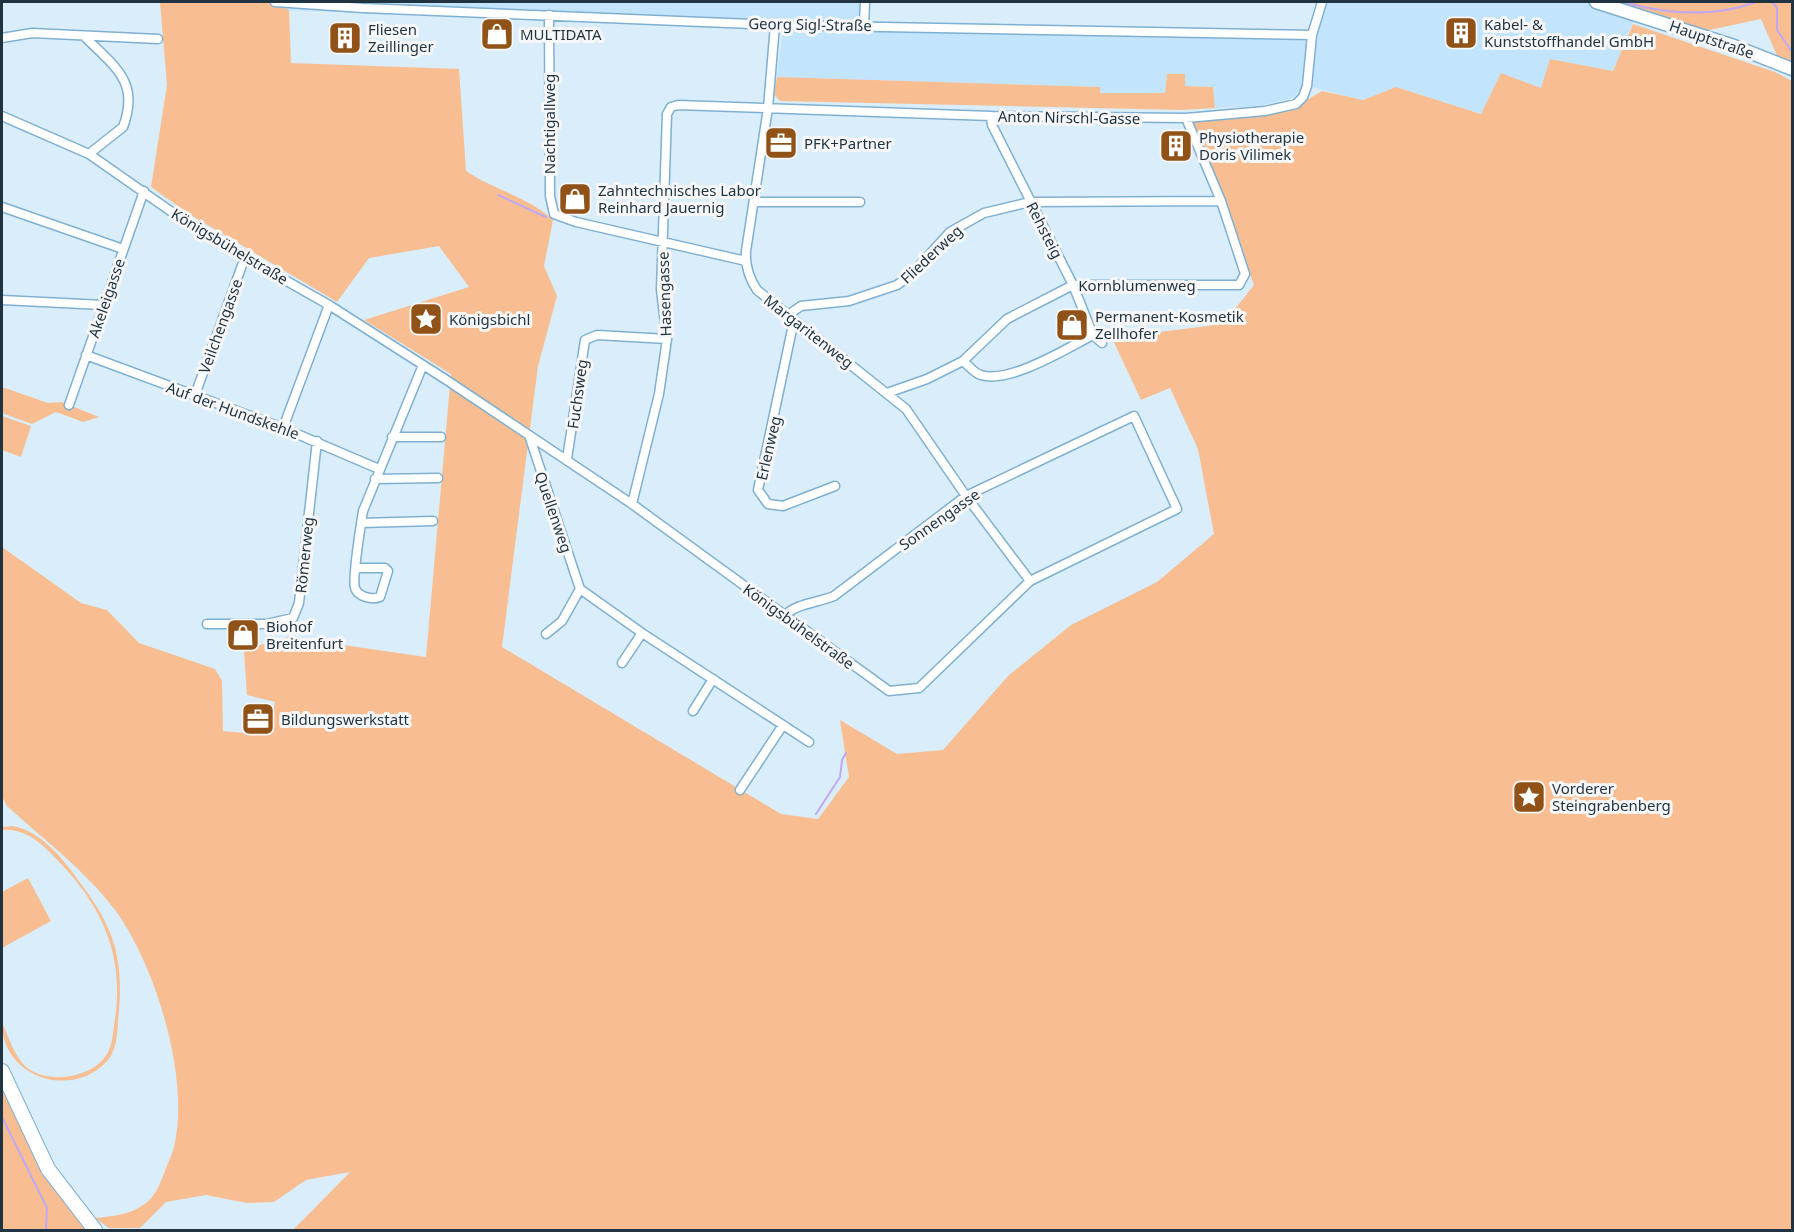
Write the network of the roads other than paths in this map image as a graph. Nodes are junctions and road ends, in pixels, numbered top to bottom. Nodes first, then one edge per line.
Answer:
1 (275, 2) edge
2 (864, 2) edge
3 (1323, 2) edge
4 (1596, 2) edge
5 (549, 15) junction
6 (776, 25) junction
7 (864, 25) junction
8 (1312, 34) junction
9 (2, 38) edge
10 (86, 38) junction
11 (158, 39) dead end
12 (1792, 69) edge
13 (768, 108) junction
14 (2, 116) edge
15 (991, 116) junction
16 (1186, 118) junction
17 (89, 154) junction
18 (144, 191) junction
19 (1221, 201) junction
20 (754, 202) junction
21 (860, 202) dead end
22 (1030, 202) junction
23 (2, 207) edge
24 (662, 240) junction
25 (123, 249) junction
26 (245, 257) junction
27 (746, 261) junction
28 (1073, 285) junction
29 (2, 300) edge
30 (329, 304) junction
31 (103, 305) junction
32 (791, 318) junction
33 (1094, 335) junction
34 (667, 339) junction
35 (1102, 343) dead end
36 (86, 355) junction
37 (963, 361) junction
38 (423, 365) junction
39 (887, 393) junction
40 (195, 395) junction
41 (69, 405) dead end
42 (283, 428) junction
43 (529, 435) junction
44 (392, 437) junction
45 (441, 437) dead end
46 (317, 441) junction
47 (567, 459) junction
48 (379, 469) junction
49 (438, 478) dead end
50 (375, 479) junction
51 (835, 486) dead end
52 (966, 496) junction
53 (632, 504) junction
54 (1177, 509) joint
55 (433, 521) dead end
56 (361, 523) junction
57 (356, 568) junction
58 (1030, 581) junction
59 (580, 589) junction
60 (784, 616) junction
61 (207, 624) dead end
62 (642, 633) junction
63 (546, 634) dead end
64 (622, 663) dead end
65 (713, 680) junction
66 (693, 711) dead end
67 (783, 726) junction
68 (809, 742) dead end
69 (740, 790) dead end
70 (2, 1071) edge
71 (95, 1230) edge

1 - 5 street, Georg Sigl-Straße
2 - 7 street
3 - 8 street
4 - 12 main road, Hauptstraße
5 - 6 street, Georg Sigl-Straße
5 - 24 street, Nachtigallweg
6 - 7 street, Georg Sigl-Straße
6 - 13 street, Margaritenweg
7 - 8 street, Georg Sigl-Straße
8 - 16 street, Anton Nirschl-Gasse
9 - 10 street
10 - 11 street
10 - 17 street
13 - 15 street, Anton Nirschl-Gasse
13 - 20 street, Margaritenweg
13 - 24 street, Hasengasse
14 - 17 street, Königsbühelstraße
15 - 16 street, Anton Nirschl-Gasse
15 - 22 street, Rehsteig
16 - 19 street, Kornblumenweg
17 - 18 street, Königsbühelstraße
18 - 25 street, Akeleigasse
18 - 26 street, Königsbühelstraße
19 - 22 street, Fliederweg
19 - 28 street, Kornblumenweg
20 - 21 street
20 - 27 street, Margaritenweg
22 - 28 street, Rehsteig
22 - 32 street, Fliederweg
23 - 25 street
24 - 27 street, Nachtigallweg
24 - 34 street, Hasengasse
25 - 31 street, Akeleigasse
26 - 30 street, Königsbühelstraße
26 - 40 street, Veilchengasse
27 - 32 street, Margaritenweg
28 - 33 street, Rehsteig
28 - 37 street, Kornblumenweg
29 - 31 street
30 - 38 street, Königsbühelstraße
30 - 42 street
31 - 36 street, Akeleigasse
32 - 39 street, Margaritenweg
32 - 51 street, Erlenweg
33 - 35 street, Rehsteig
33 - 37 street
34 - 47 street, Fuchsweg
34 - 53 street, Hasengasse
36 - 40 street, Auf der Hundskehle
36 - 41 street, Akeleigasse
37 - 39 street, Kornblumenweg
38 - 43 street, Königsbühelstraße
38 - 44 street
39 - 52 street, Margaritenweg
40 - 42 street, Auf der Hundskehle
42 - 46 street, Auf der Hundskehle
43 - 47 street, Königsbühelstraße
43 - 59 street, Quellenweg
44 - 45 street
44 - 48 street
46 - 48 street, Auf der Hundskehle
46 - 61 street, Römerweg
47 - 53 street, Königsbühelstraße
48 - 50 street
49 - 50 street
50 - 56 street
52 - 54 street, Sonnengasse
52 - 58 street, Margaritenweg
52 - 60 street, Sonnengasse
53 - 60 street, Königsbühelstraße
54 - 58 street, Königsbühelstraße
55 - 56 street
56 - 57 street
57 - 57 street
58 - 60 street, Königsbühelstraße
59 - 62 street
59 - 63 street
62 - 64 street
62 - 65 street
65 - 66 street
65 - 67 street
67 - 68 street
67 - 69 street
70 - 71 main road

